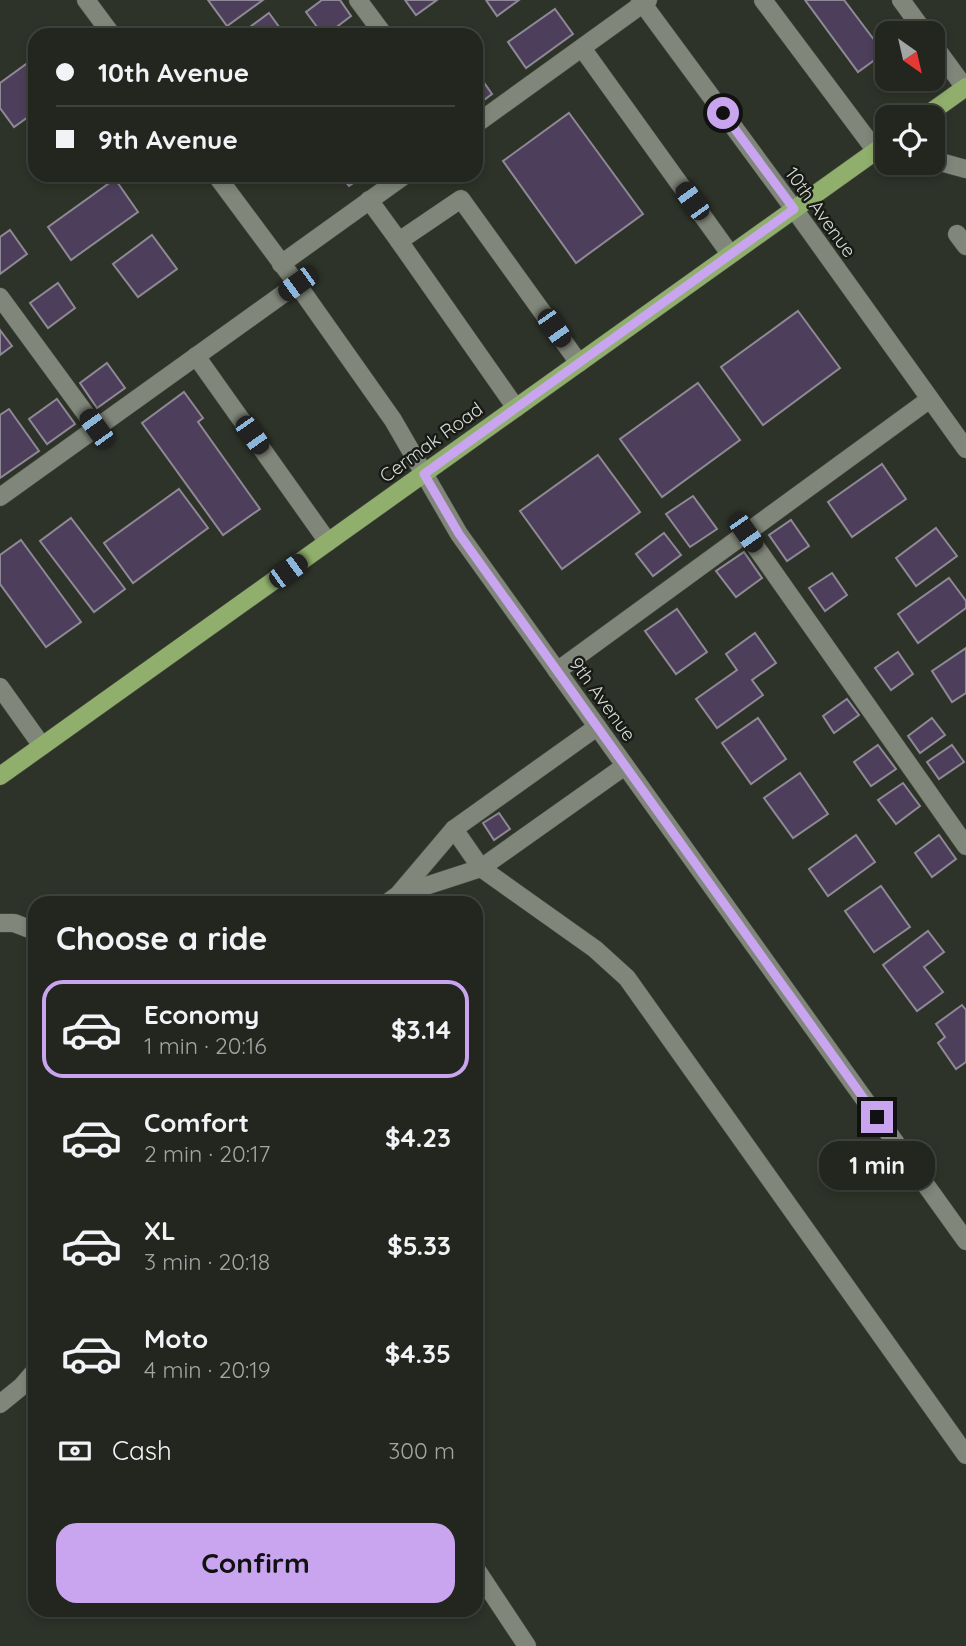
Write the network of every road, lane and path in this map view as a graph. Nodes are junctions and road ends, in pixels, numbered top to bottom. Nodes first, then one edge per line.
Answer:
1 (86, 0) edge
2 (358, 0) edge
3 (763, 0) edge
4 (901, 0) edge
5 (644, 1) edge
6 (916, 21) edge
7 (107, 28) edge
8 (379, 28) edge
9 (582, 48) junction
10 (945, 60) edge
11 (965, 88) edge
12 (941, 105) edge
13 (483, 119) edge
14 (875, 139) edge
15 (875, 154) edge
16 (945, 163) edge
17 (966, 169) edge
18 (221, 182) edge
19 (395, 182) edge
20 (369, 201) junction
21 (794, 209) junction
22 (398, 241) junction
23 (730, 254) junction
24 (281, 264) junction
25 (297, 284) junction
26 (0, 297) edge
27 (196, 356) junction
28 (579, 363) junction
29 (930, 399) junction
30 (516, 408) junction
31 (96, 428) junction
32 (966, 449) edge
33 (424, 474) junction
34 (0, 497) edge
35 (746, 533) junction
36 (328, 542) junction
37 (557, 671) junction
38 (0, 687) edge
39 (597, 727) junction
40 (42, 746) junction
41 (625, 766) junction
42 (0, 776) edge
43 (454, 829) junction
44 (966, 846) edge
45 (481, 868) junction
46 (395, 896) edge
47 (401, 896) edge
48 (0, 923) edge
49 (28, 929) edge
50 (963, 1229) edge
51 (28, 1379) edge
52 (0, 1404) edge
53 (966, 1455) edge
54 (483, 1580) edge
55 (527, 1646) edge

1 - 7 street
2 - 8 street
3 - 14 street
4 - 6 street
5 - 9 street
5 - 21 street, 10th Avenue
9 - 13 street
9 - 23 street
10 - 11 street
11 - 12 main road
15 - 21 main road, Cermak Road
16 - 17 street
18 - 24 street, 9th Avenue
19 - 20 street
20 - 22 street
20 - 24 street
21 - 23 main road, Cermak Road
21 - 29 street, 10th Avenue
22 - 28 street
22 - 30 street
23 - 28 main road, Cermak Road
24 - 25 street, 9th Avenue
25 - 27 street
25 - 33 street, 9th Avenue
26 - 31 street
27 - 31 street
27 - 36 street
28 - 30 main road, Cermak Road
29 - 32 street, 10th Avenue
29 - 35 street
30 - 33 main road, Cermak Road
31 - 34 street
33 - 36 main road, Cermak Road
33 - 37 street, 9th Avenue
35 - 37 street
35 - 44 street
36 - 40 main road, Cermak Road
37 - 39 street, 9th Avenue
38 - 40 street
39 - 41 street, 9th Avenue
39 - 43 street
40 - 42 main road, Cermak Road
41 - 45 street
41 - 50 street, 9th Avenue
43 - 45 street
43 - 46 street
45 - 47 street
45 - 53 street
48 - 49 street
51 - 52 street
54 - 55 street

